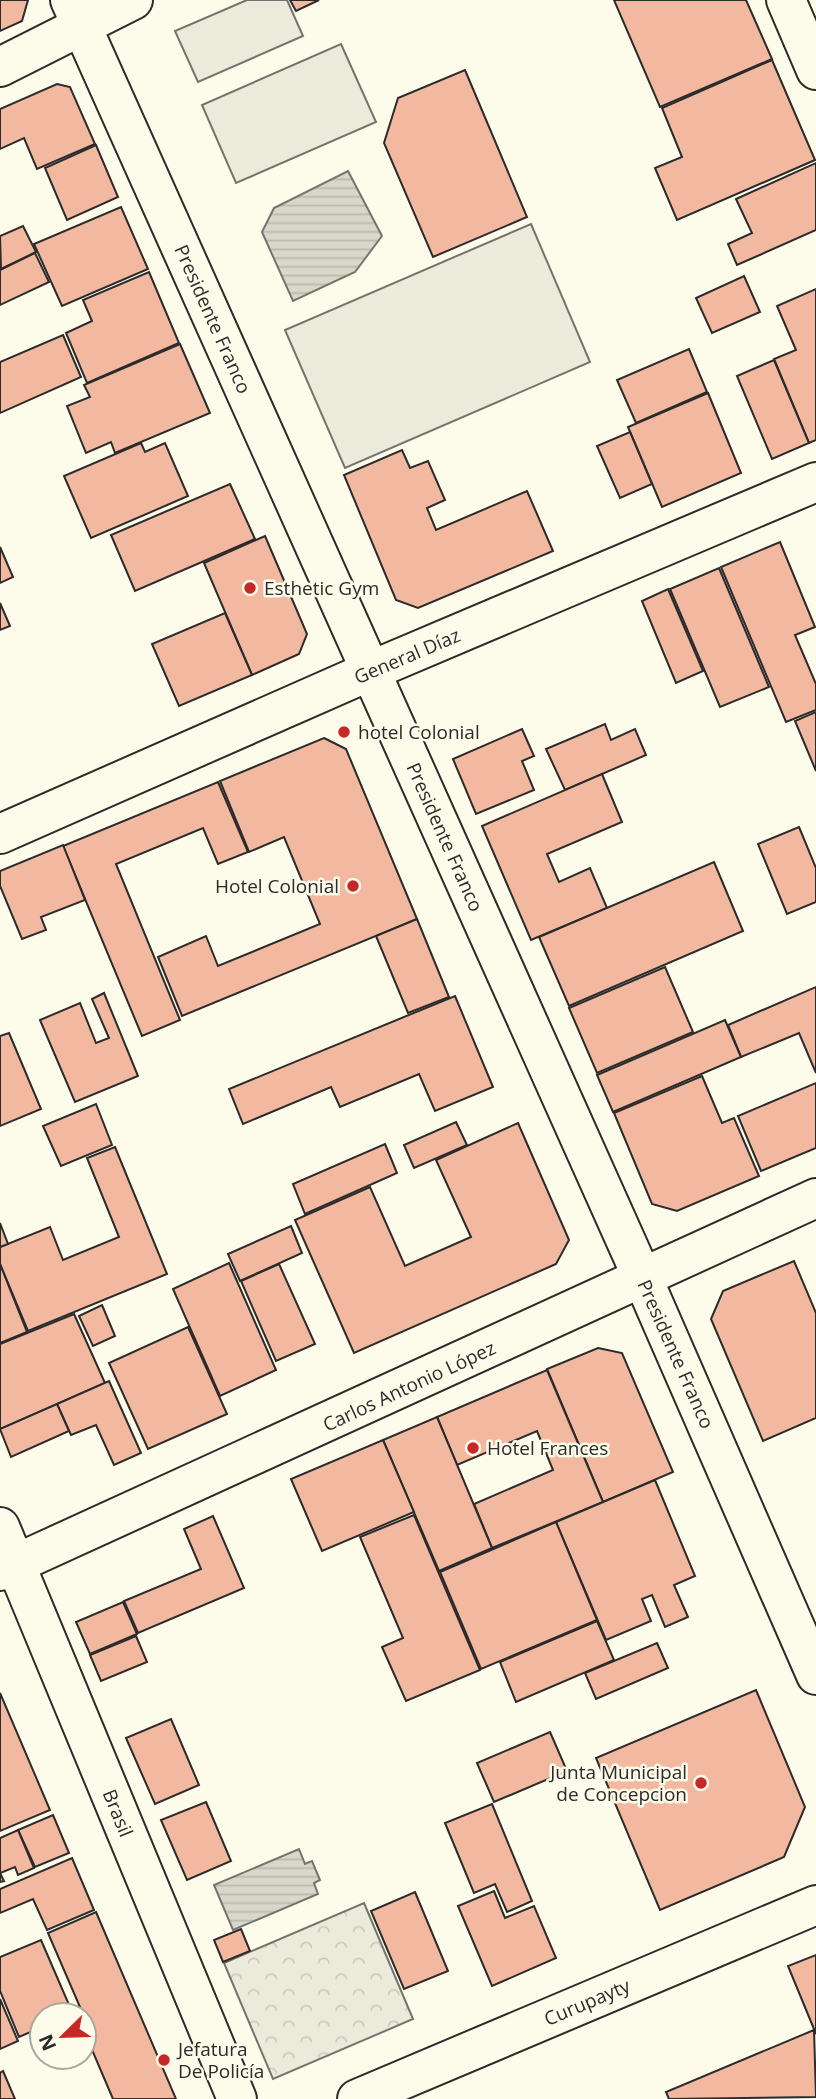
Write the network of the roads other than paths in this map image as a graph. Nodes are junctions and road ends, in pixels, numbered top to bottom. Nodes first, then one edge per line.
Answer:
1 (133, 0) edge
2 (786, 0) edge
3 (76, 13) edge
4 (0, 67) edge
5 (816, 70) edge
6 (816, 482) edge
7 (370, 671) junction
8 (0, 834) edge
9 (816, 1198) edge
10 (643, 1279) junction
11 (0, 1527) edge
12 (8, 1568) edge
13 (816, 1675) edge
14 (816, 1905) edge
15 (237, 2099) edge
16 (357, 2099) edge

1 - 3 street
2 - 5 street
3 - 4 street
3 - 7 street, Presidente Franco
6 - 7 street, General Díaz
7 - 8 street, General Díaz
7 - 10 street, Presidente Franco
9 - 10 street, Carlos Antonio López
10 - 12 street, Carlos Antonio López
10 - 13 street, Presidente Franco
11 - 12 street, Brasil
12 - 15 street, Brasil
14 - 16 street, Curupayty

